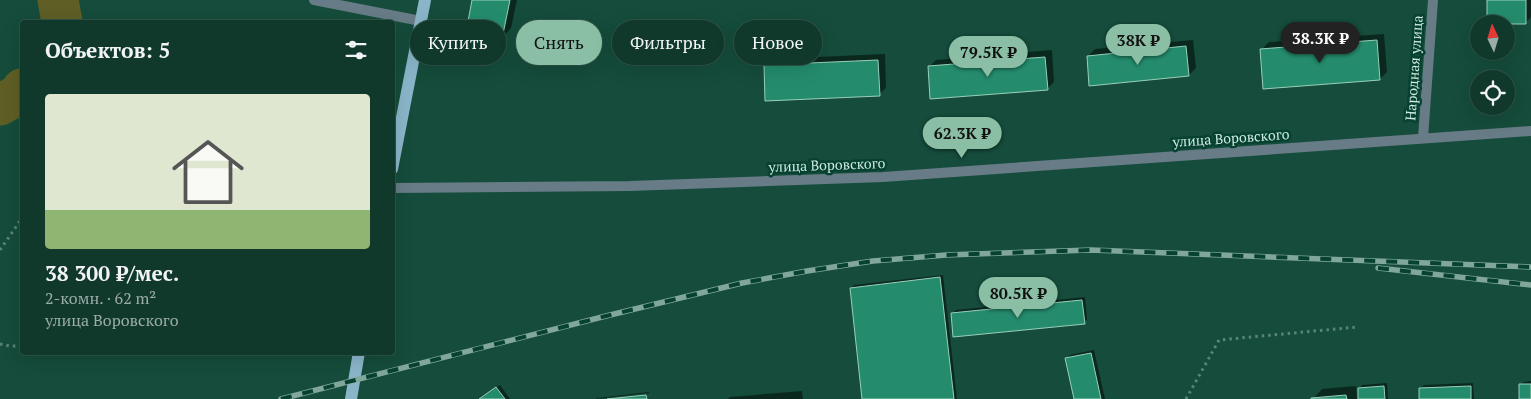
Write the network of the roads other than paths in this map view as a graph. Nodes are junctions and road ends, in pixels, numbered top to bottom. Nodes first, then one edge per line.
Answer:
1 (314, 0) edge
2 (426, 0) edge
3 (1433, 0) edge
4 (416, 20) edge
5 (421, 20) edge
6 (412, 65) edge
7 (1531, 131) edge
8 (1423, 138) junction
9 (395, 154) edge
10 (395, 188) edge
11 (358, 355) edge
12 (351, 399) edge

1 - 4 street
2 - 5 main road
3 - 8 street, Народная улица
6 - 9 main road
7 - 8 street, улица Воровского
8 - 10 street, улица Воровского
11 - 12 main road

